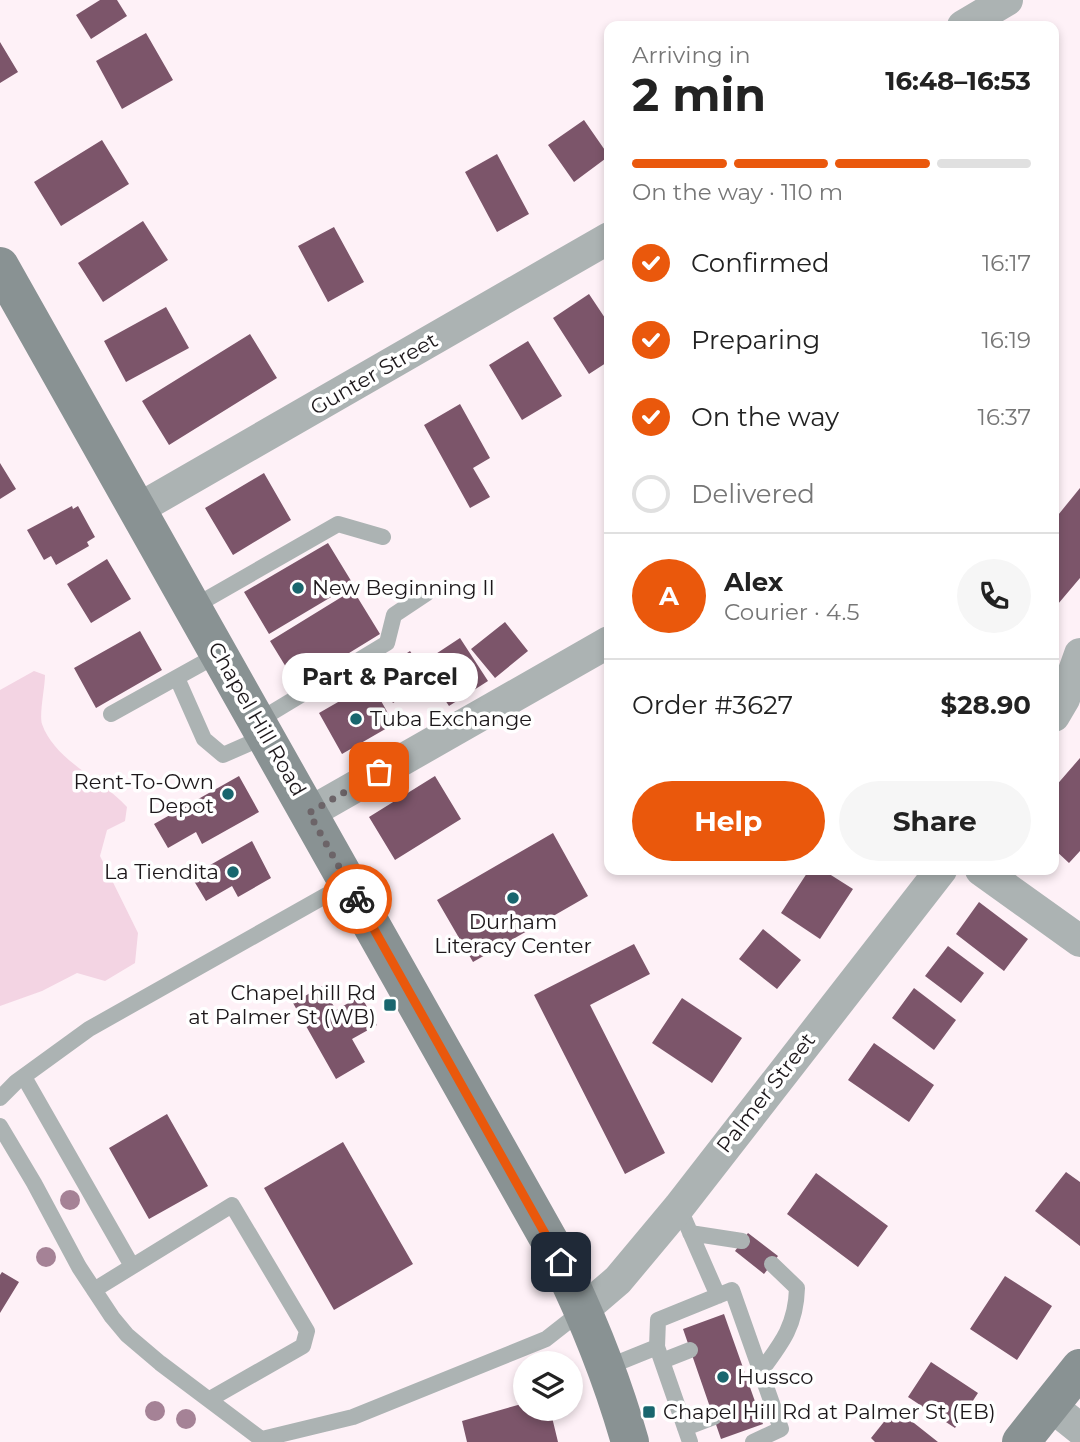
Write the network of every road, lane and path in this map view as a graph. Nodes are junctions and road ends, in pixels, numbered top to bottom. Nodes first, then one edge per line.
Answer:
1 (1007, 0) edge
2 (971, 21) edge
3 (604, 241) edge
4 (0, 266) edge
5 (138, 509) junction
6 (383, 537) dead end
7 (427, 593) dead end
8 (193, 607) junction
9 (604, 645) edge
10 (219, 654) junction
11 (1080, 654) edge
12 (177, 678) junction
13 (1059, 708) edge
14 (111, 714) dead end
15 (262, 729) junction
16 (309, 813) junction
17 (937, 875) edge
18 (988, 875) edge
19 (348, 883) junction
20 (1080, 941) edge
21 (24, 1077) junction
22 (0, 1098) edge
23 (0, 1126) edge
24 (684, 1219) junction
25 (742, 1241) dead end
26 (772, 1264) dead end
27 (132, 1266) junction
28 (94, 1290) junction
29 (718, 1296) junction
30 (583, 1310) junction
31 (690, 1350) dead end
32 (660, 1354) junction
33 (605, 1368) junction
34 (1080, 1368) edge
35 (761, 1371) junction
36 (210, 1399) junction
37 (1050, 1405) junction
38 (713, 1417) dead end
39 (1080, 1429) edge
40 (688, 1435) edge
41 (264, 1441) edge
42 (630, 1442) edge
43 (753, 1442) edge
44 (1021, 1442) edge

1 - 2 street
3 - 5 street, Gunter Street
4 - 5 street, Chapel Hill Road
5 - 8 street, Chapel Hill Road
6 - 8 lane
7 - 15 lane
8 - 10 street, Chapel Hill Road
9 - 16 street
10 - 12 lane
10 - 15 street, Chapel Hill Road
11 - 13 street
12 - 14 lane
12 - 15 lane
15 - 16 street, Chapel Hill Road
16 - 19 street, Chapel Hill Road
17 - 24 street, Palmer Street
18 - 20 street
19 - 21 lane
19 - 30 street, Chapel Hill Road
21 - 22 lane
21 - 27 lane
23 - 28 lane
24 - 25 lane
24 - 29 lane
24 - 30 street, Palmer Street
26 - 35 lane
27 - 28 lane
27 - 36 lane
28 - 36 lane
29 - 32 lane
29 - 35 lane
30 - 33 street, Chapel Hill Road
30 - 41 lane
31 - 32 lane
32 - 33 lane
32 - 40 lane
33 - 42 street, Chapel Hill Road
34 - 37 street
35 - 43 lane
36 - 41 lane
37 - 39 street
37 - 44 street
38 - 40 lane

